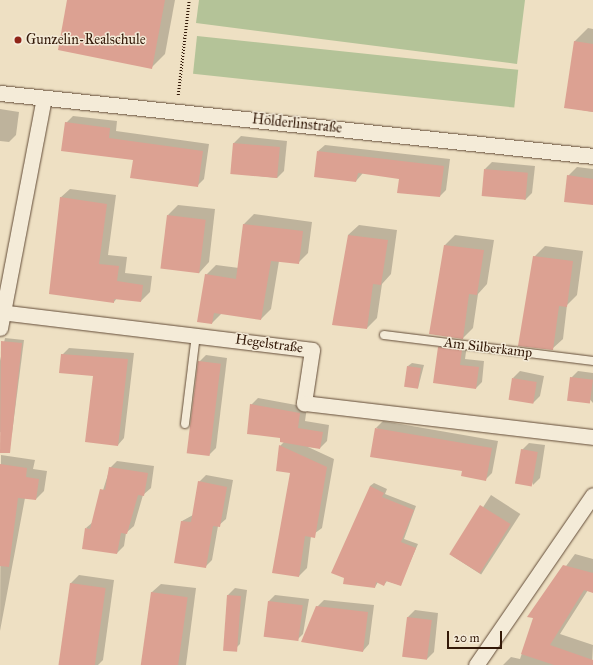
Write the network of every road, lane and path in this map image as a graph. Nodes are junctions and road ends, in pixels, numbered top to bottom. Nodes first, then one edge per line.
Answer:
1 (189, 0) edge
2 (0, 93) edge
3 (44, 98) junction
4 (176, 112) junction
5 (593, 156) edge
6 (1, 312) edge
7 (0, 328) edge
8 (196, 334) junction
9 (384, 335) dead end
10 (593, 361) edge
11 (185, 424) dead end
12 (593, 438) edge
13 (593, 495) edge
14 (476, 665) edge

1 - 4 path
2 - 3 street, Hölderlinstraße
3 - 4 street, Hölderlinstraße
3 - 6 street
4 - 5 street, Hölderlinstraße
6 - 7 street
6 - 8 street, Hegelstraße
8 - 11 lane
8 - 12 street, Hegelstraße
9 - 10 lane, Am Silberkamp
13 - 14 street

